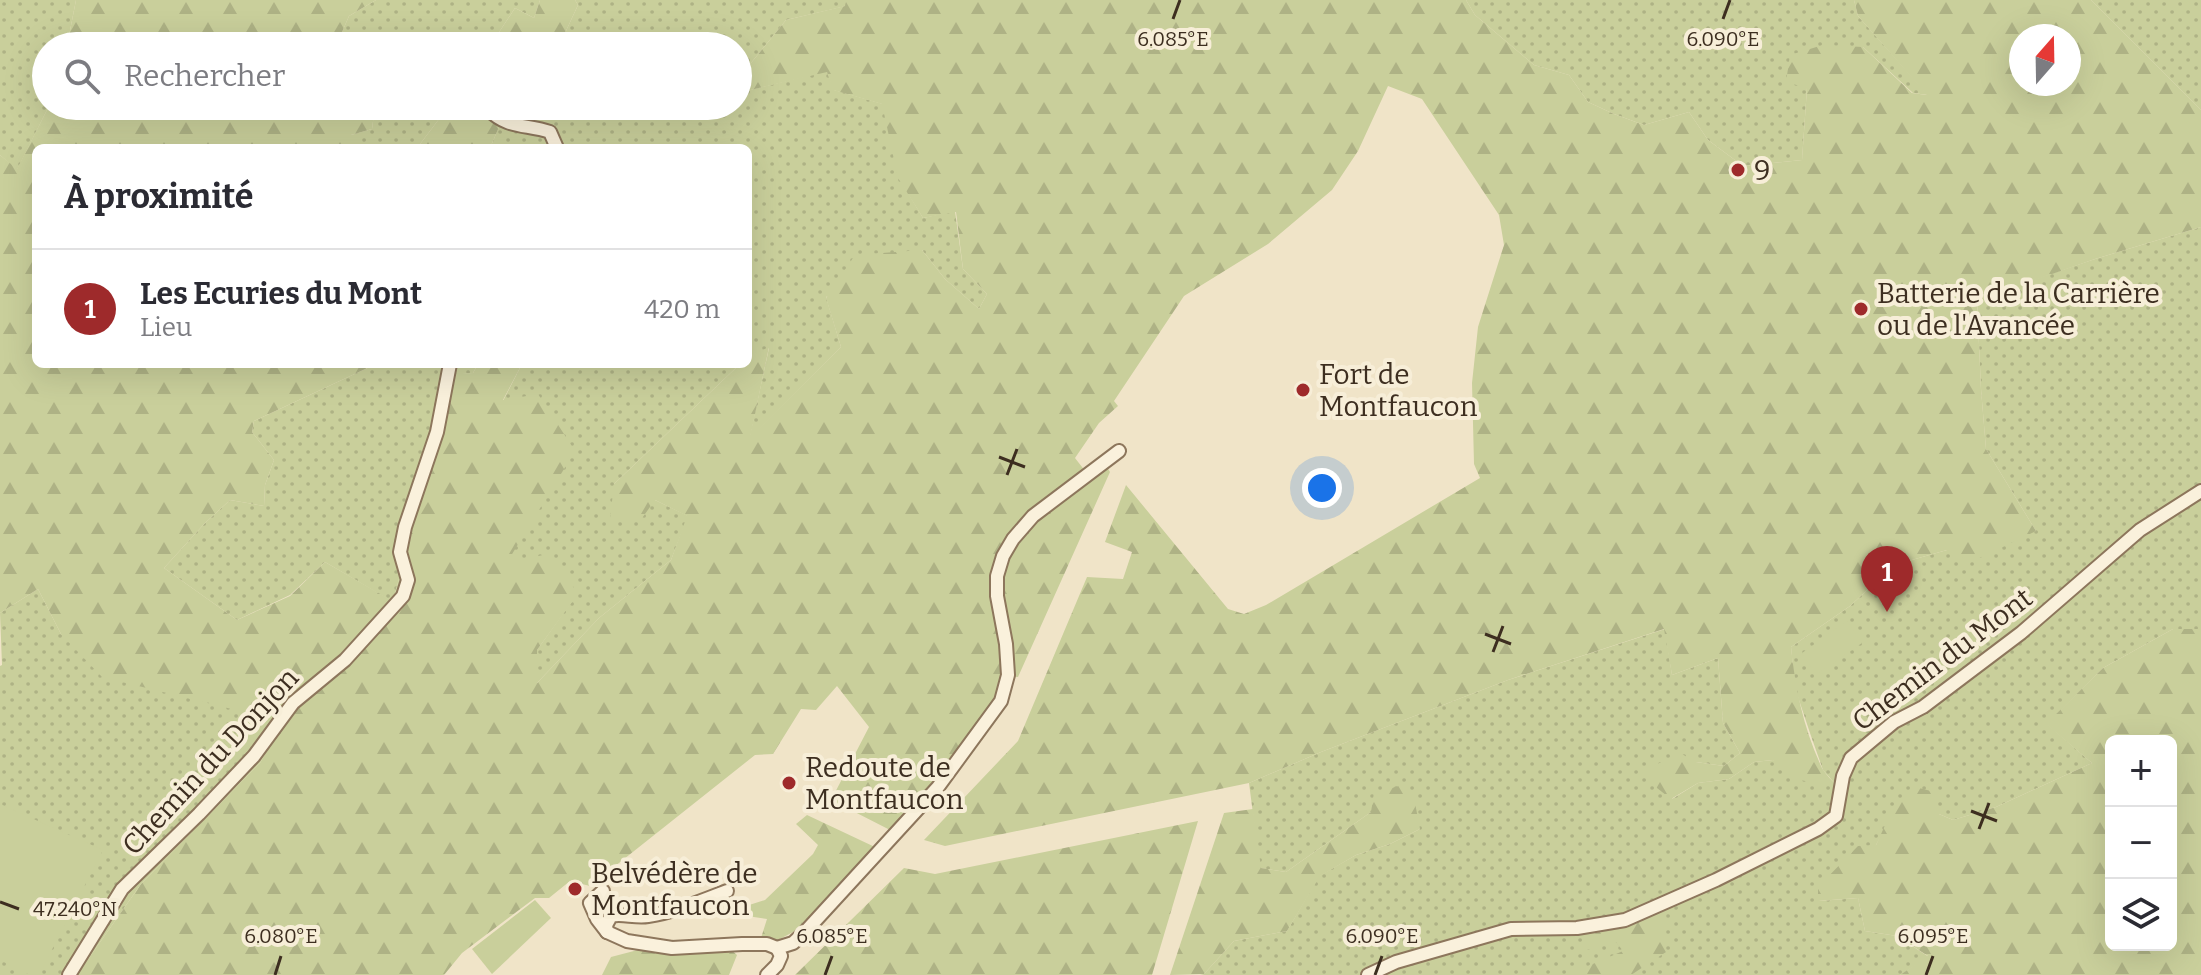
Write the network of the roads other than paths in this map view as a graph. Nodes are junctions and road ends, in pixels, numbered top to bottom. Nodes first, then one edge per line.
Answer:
1 (501, 120) edge
2 (555, 144) edge
3 (449, 368) edge
4 (1119, 451) dead end
5 (2201, 491) edge
6 (603, 891) dead end
7 (727, 891) dead end
8 (607, 932) junction
9 (777, 948) junction
10 (69, 975) edge
11 (767, 975) edge
12 (1368, 975) edge

1 - 2 street
3 - 10 street, Chemin du Donjon
4 - 9 street
5 - 12 street, Chemin du Mont
6 - 8 street
7 - 8 street
8 - 9 street
9 - 11 street

